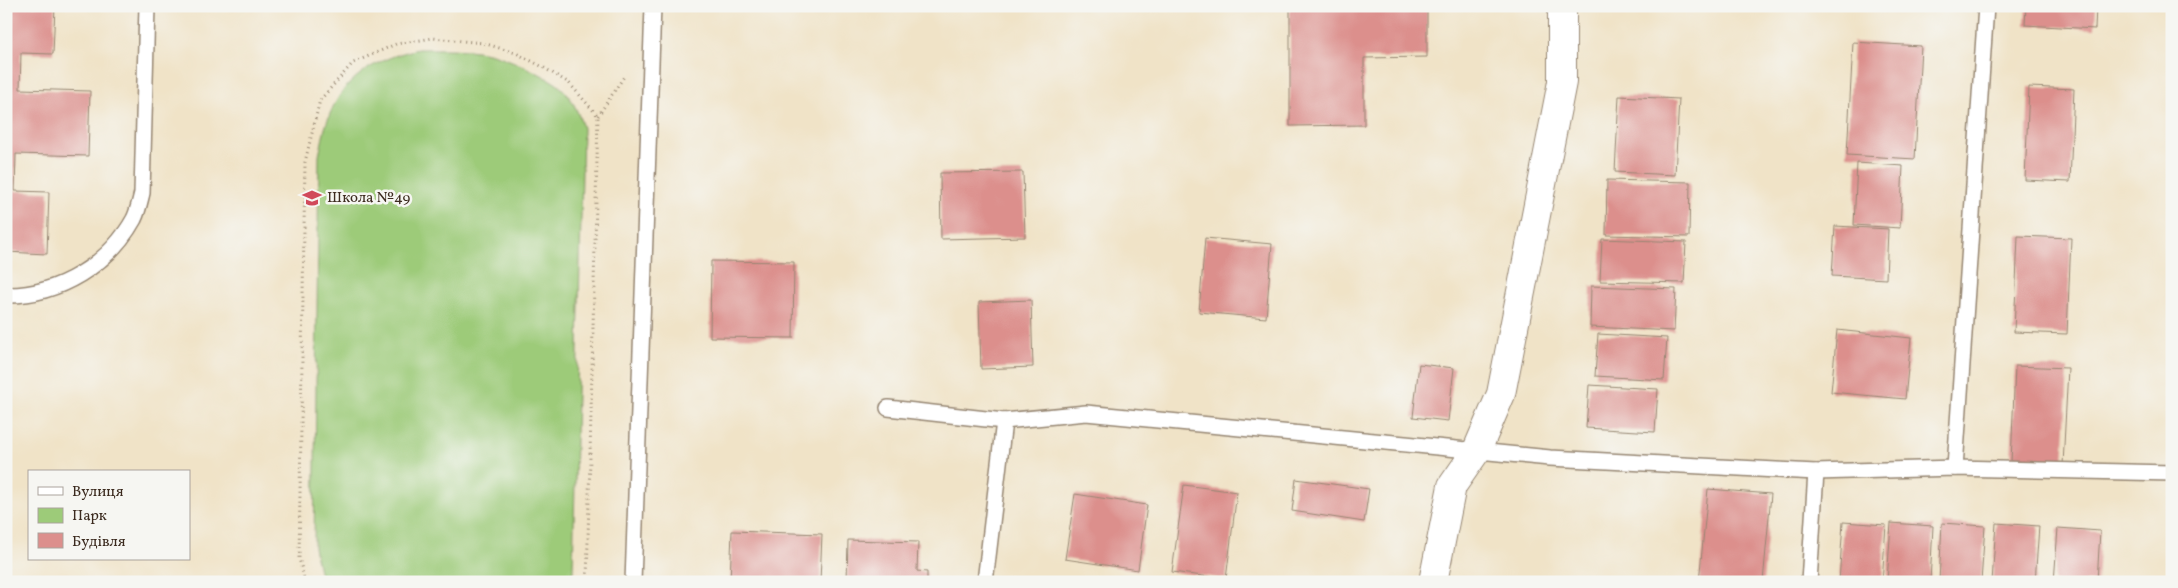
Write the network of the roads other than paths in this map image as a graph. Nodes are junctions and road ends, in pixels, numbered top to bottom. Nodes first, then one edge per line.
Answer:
1 (147, 6) edge
2 (653, 6) edge
3 (1562, 6) edge
4 (1986, 6) edge
5 (6, 295) edge
6 (888, 408) dead end
7 (1004, 422) junction
8 (1477, 450) junction
9 (1954, 468) junction
10 (1816, 472) junction
11 (2172, 474) edge
12 (633, 582) edge
13 (985, 582) edge
14 (1433, 582) edge
15 (1809, 582) edge

1 - 5 lane
2 - 12 lane
3 - 8 street
4 - 9 lane
6 - 7 lane
7 - 8 lane
7 - 13 lane
8 - 10 lane
8 - 14 street
9 - 10 lane
9 - 11 lane
10 - 15 lane

